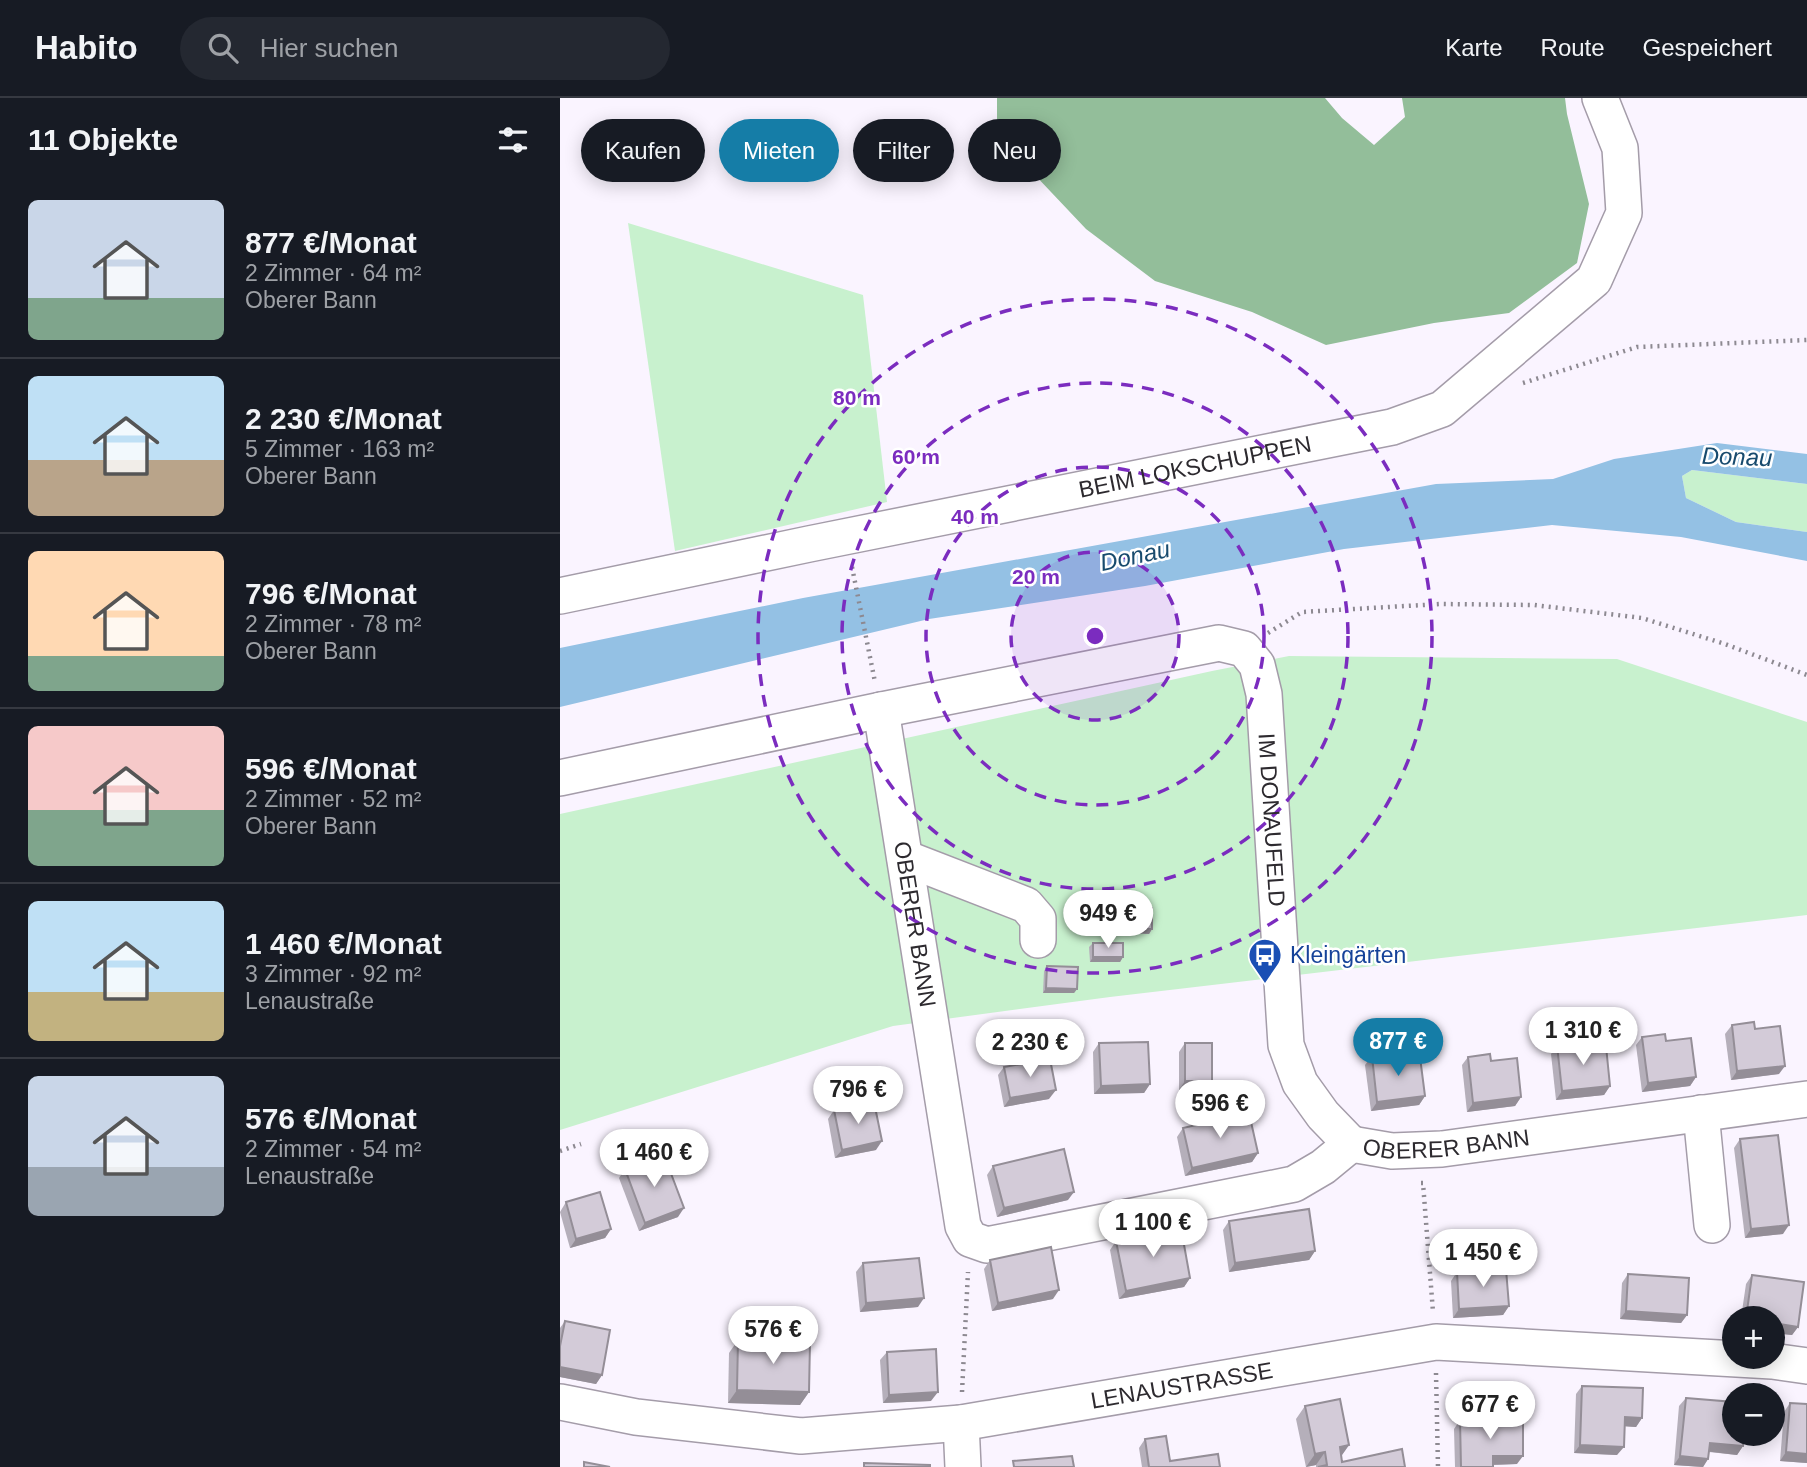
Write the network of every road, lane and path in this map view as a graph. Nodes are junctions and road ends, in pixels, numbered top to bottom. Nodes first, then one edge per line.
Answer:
1 (1600, 98) edge
2 (1807, 340) edge
3 (1520, 384) dead end
4 (851, 558) dead end
5 (560, 596) edge
6 (1244, 649) junction
7 (872, 671) dead end
8 (1807, 675) edge
9 (881, 710) junction
10 (560, 778) edge
11 (905, 858) junction
12 (1038, 940) dead end
13 (1807, 1100) edge
14 (1701, 1113) junction
15 (581, 1144) dead end
16 (1351, 1144) junction
17 (560, 1150) edge
18 (1411, 1182) dead end
19 (1712, 1225) dead end
20 (970, 1240) junction
21 (1436, 1342) junction
22 (1807, 1366) edge
23 (560, 1402) edge
24 (961, 1423) junction
25 (963, 1467) edge
26 (1438, 1467) edge

1 - 5 street, BEIM LOKSCHUPPEN
2 - 3 path
4 - 7 path
6 - 8 path
6 - 9 street
6 - 16 street, IM DONAUFELD
9 - 10 street
9 - 11 street, OBERER BANN
11 - 12 street
11 - 20 street, OBERER BANN
13 - 14 street, OBERER BANN
14 - 16 street, OBERER BANN
14 - 19 street
15 - 17 path
16 - 20 street, OBERER BANN
18 - 21 path
20 - 24 path
21 - 22 street, LENAUSTRASSE
21 - 24 street, LENAUSTRASSE
21 - 26 path
23 - 24 street, LENAUSTRASSE
24 - 25 street

